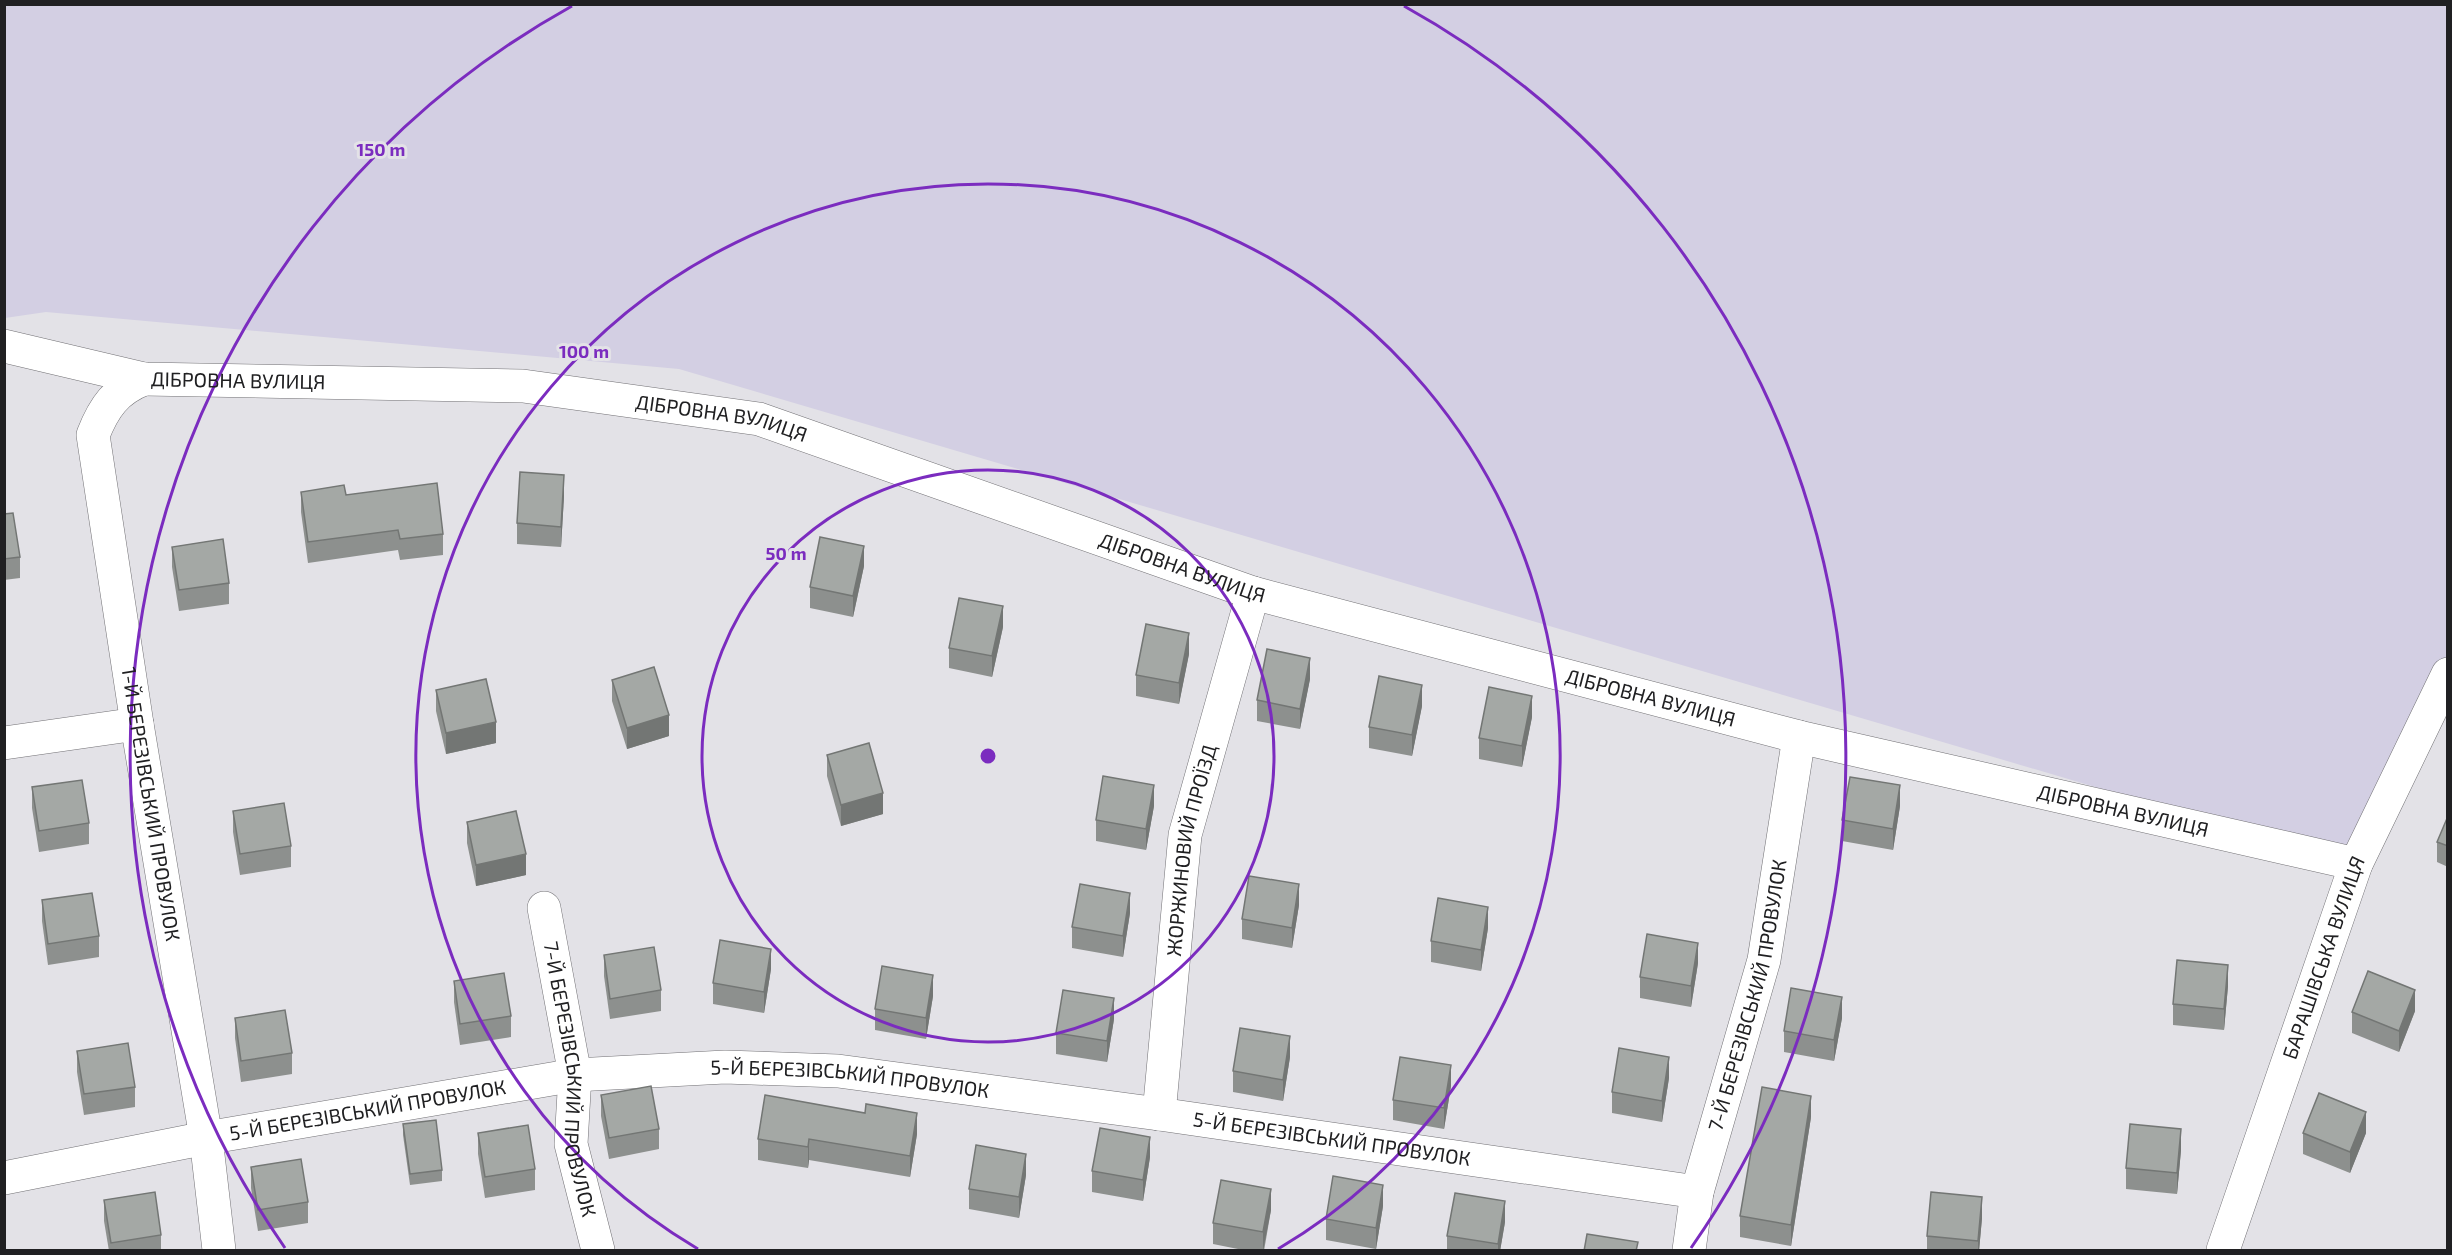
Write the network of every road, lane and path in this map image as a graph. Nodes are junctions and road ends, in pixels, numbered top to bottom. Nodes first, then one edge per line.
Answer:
1 (4, 346) edge
2 (144, 379) junction
3 (1253, 593) junction
4 (2448, 674) edge
5 (137, 724) junction
6 (1799, 737) junction
7 (4, 743) edge
8 (2356, 864) junction
9 (543, 908) dead end
10 (575, 1075) junction
11 (1159, 1114) junction
12 (206, 1138) junction
13 (4, 1178) edge
14 (1697, 1192) junction
15 (219, 1251) edge
16 (598, 1251) edge
17 (1689, 1251) edge
18 (2223, 1251) edge

1 - 2 street, ДІБРОВНА ВУЛИЦЯ
2 - 3 street, ДІБРОВНА ВУЛИЦЯ
2 - 5 street, 1-Й БЕРЕЗІВСЬКИЙ ПРОВУЛОК
3 - 6 street, ДІБРОВНА ВУЛИЦЯ
3 - 11 street, ЖОРЖИНОВИЙ ПРОЇЗД
4 - 8 street, БАРАШІВСЬКА ВУЛИЦЯ
5 - 7 street
5 - 12 street, 1-Й БЕРЕЗІВСЬКИЙ ПРОВУЛОК
6 - 8 street, ДІБРОВНА ВУЛИЦЯ
6 - 14 street, 7-Й БЕРЕЗІВСЬКИЙ ПРОВУЛОК
8 - 18 street, БАРАШІВСЬКА ВУЛИЦЯ
9 - 10 street, 7-Й БЕРЕЗІВСЬКИЙ ПРОВУЛОК
10 - 11 street, 5-Й БЕРЕЗІВСЬКИЙ ПРОВУЛОК
10 - 12 street, 5-Й БЕРЕЗІВСЬКИЙ ПРОВУЛОК
10 - 16 street, 7-Й БЕРЕЗІВСЬКИЙ ПРОВУЛОК
11 - 14 street, 5-Й БЕРЕЗІВСЬКИЙ ПРОВУЛОК
12 - 13 street, 5-Й БЕРЕЗІВСЬКИЙ ПРОВУЛОК
12 - 15 street, 1-Й БЕРЕЗІВСЬКИЙ ПРОВУЛОК
14 - 17 street, 7-Й БЕРЕЗІВСЬКИЙ ПРОВУЛОК

